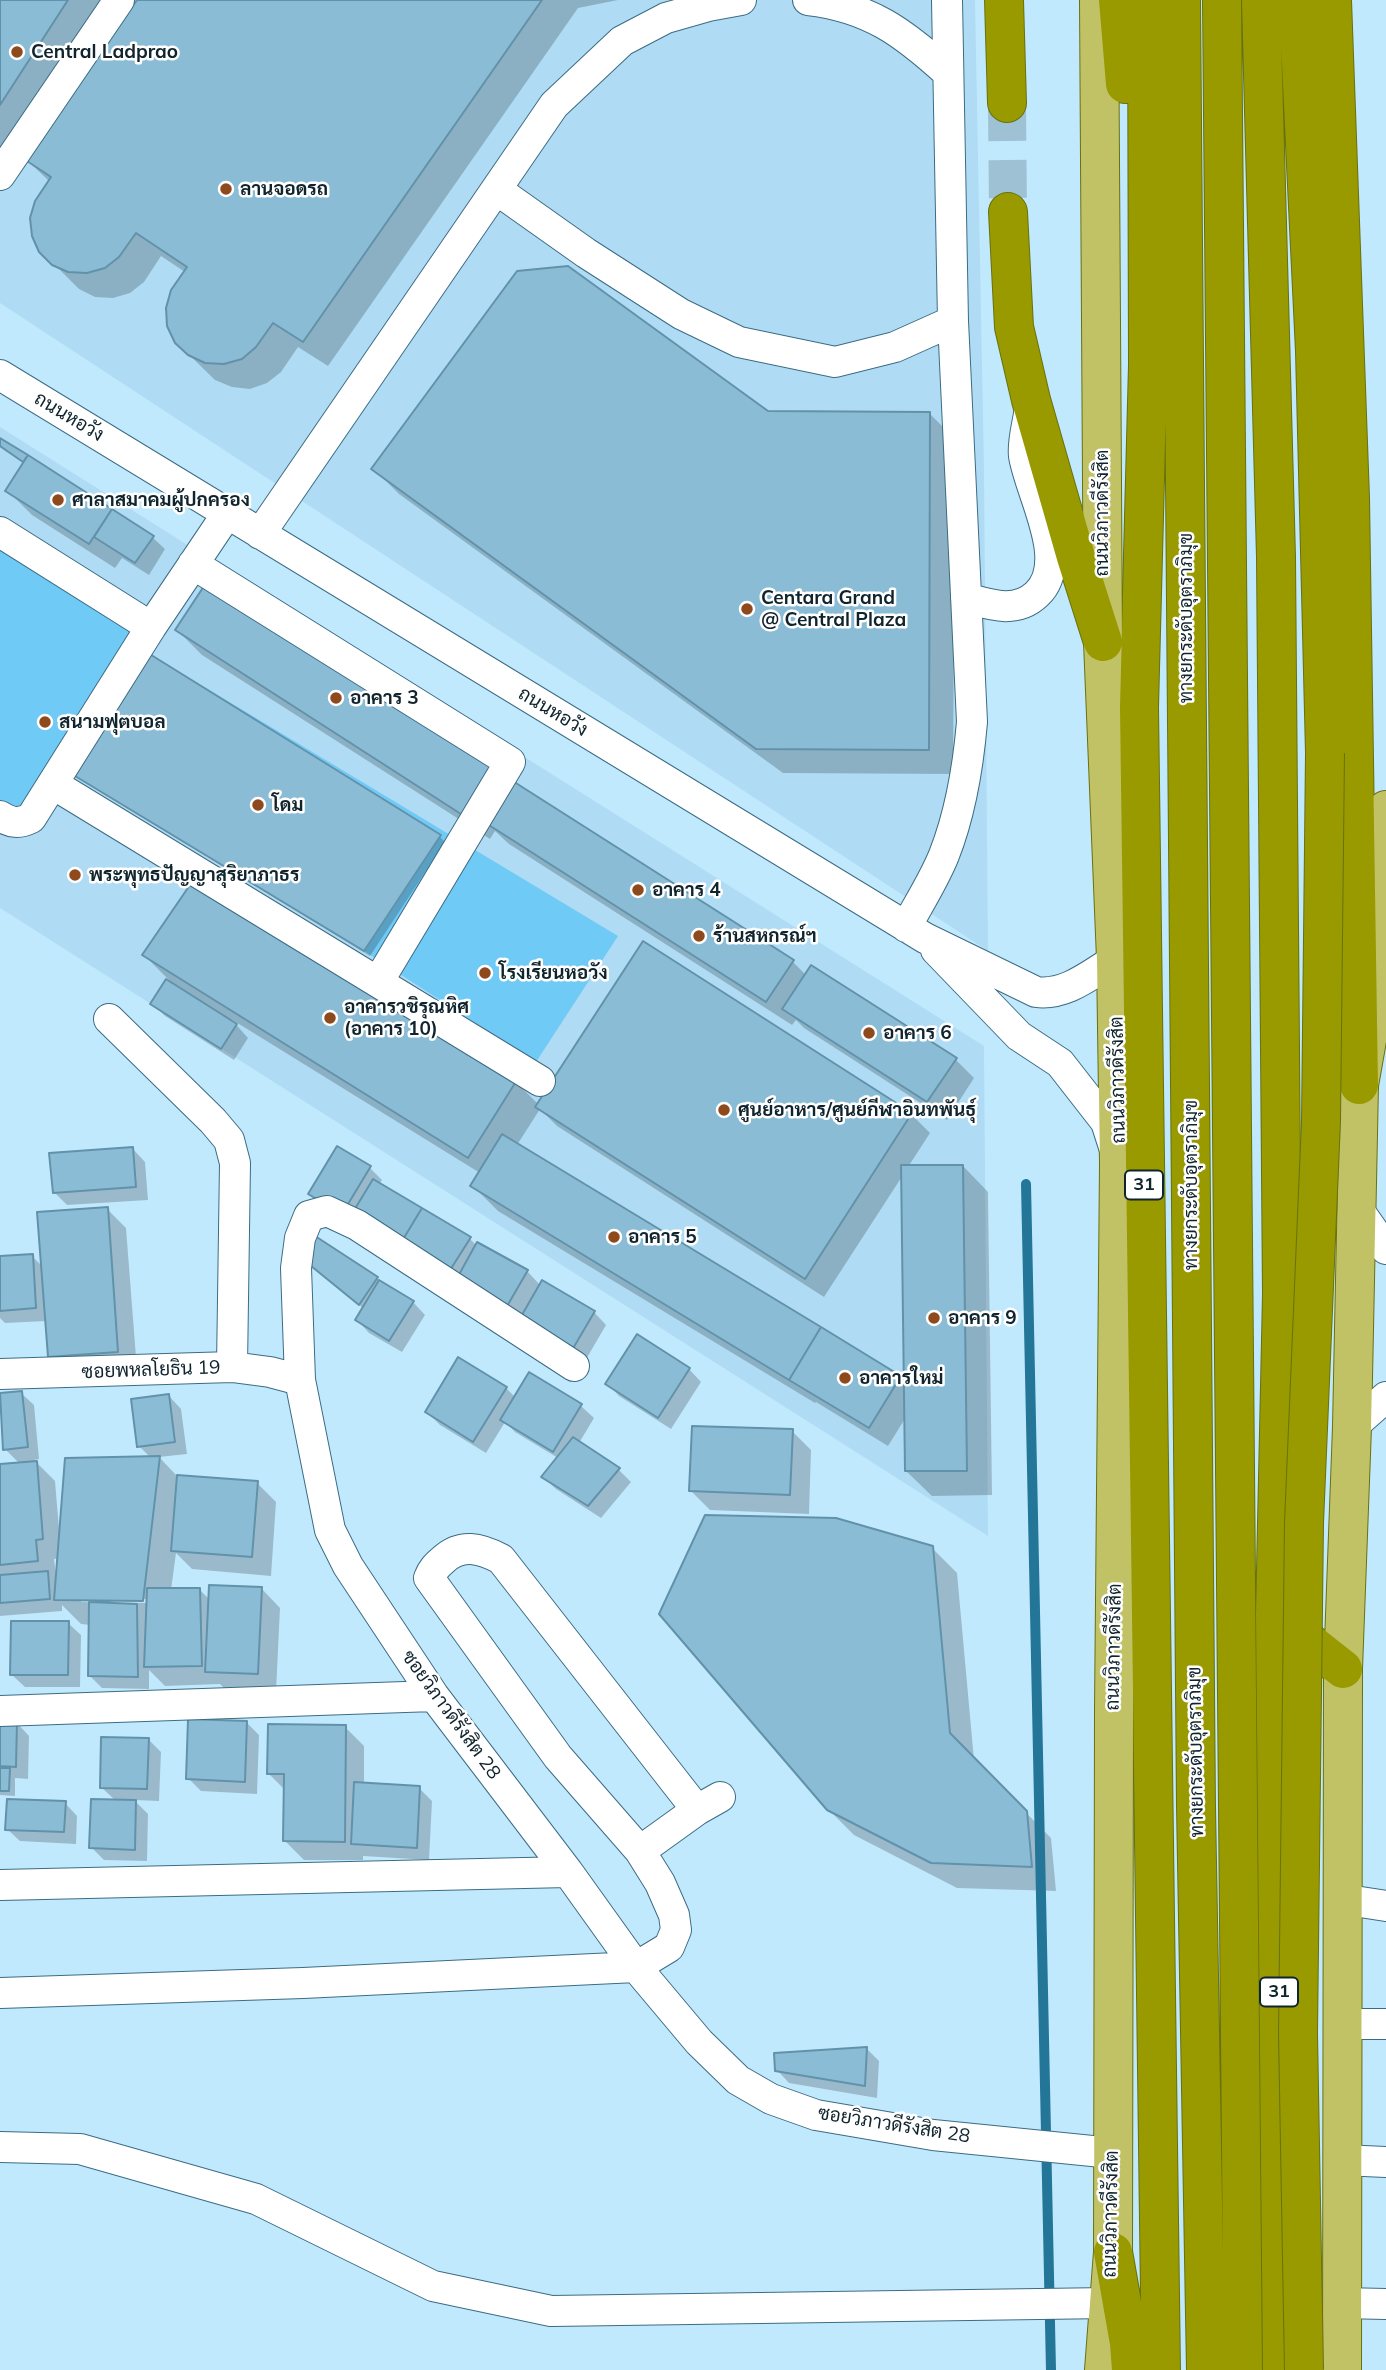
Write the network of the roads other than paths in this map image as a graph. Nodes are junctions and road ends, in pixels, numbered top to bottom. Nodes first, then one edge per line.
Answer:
1 (119, 0) edge
2 (741, 0) edge
3 (880, 0) edge
4 (947, 0) edge
5 (1004, 0) edge
6 (1099, 0) edge
7 (1118, 0) edge
8 (1147, 0) edge
9 (1181, 0) edge
10 (1222, 0) edge
11 (1261, 0) edge
12 (1298, 0) edge
13 (1332, 0) edge
14 (822, 2) edge
15 (948, 73) junction
16 (1007, 103) tunnel mouth
17 (0, 175) edge
18 (498, 190) junction
19 (1008, 212) tunnel mouth
20 (953, 321) junction
21 (1147, 365) junction
22 (0, 374) edge
23 (1031, 400) junction
24 (227, 514) junction
25 (0, 532) edge
26 (260, 534) junction
27 (194, 564) junction
28 (967, 598) junction
29 (151, 627) junction
30 (1103, 642) junction
31 (54, 784) junction
32 (1386, 810) edge
33 (0, 816) edge
34 (915, 933) junction
35 (1116, 959) junction
36 (378, 982) junction
37 (109, 1019) dead end
38 (540, 1081) dead end
39 (1359, 1085) junction
40 (1119, 1164) junction
41 (1357, 1209) junction
42 (1386, 1248) edge
43 (575, 1366) dead end
44 (232, 1367) junction
45 (0, 1374) edge
46 (300, 1380) junction
47 (1386, 1396) edge
48 (1352, 1427) junction
49 (1275, 1615) junction
50 (1343, 1669) junction
51 (434, 1696) junction
52 (0, 1711) edge
53 (640, 1852) junction
54 (568, 1872) junction
55 (0, 1885) edge
56 (1341, 1899) junction
57 (1386, 1906) edge
58 (636, 1967) junction
59 (0, 1993) edge
60 (1342, 2024) junction
61 (1386, 2024) edge
62 (0, 2147) edge
63 (1112, 2153) junction
64 (1342, 2160) junction
65 (1386, 2162) edge
66 (1113, 2252) junction
67 (1109, 2303) junction
68 (1342, 2303) junction
69 (1386, 2304) edge
70 (1104, 2370) edge
71 (1131, 2370) edge
72 (1160, 2370) edge
73 (1206, 2370) edge
74 (1243, 2370) edge
75 (1282, 2370) edge
76 (1304, 2370) edge
77 (1342, 2370) edge

1 - 17 street
2 - 18 street
3 - 14 street
4 - 15 street
5 - 16 highway
6 - 30 main road, ถนนวิภาวดีรังสิต / 31
7 - 21 highway
8 - 21 highway, ถนนวิภาวดีรังสิต / 31
9 - 73 highway, ทางยกระดับอุตราภิมุข / 31
10 - 74 highway, ทางยกระดับอุตราภิมุข / 31
11 - 49 highway, 31
12 - 76 highway, bridge
13 - 39 highway
14 - 15 street
15 - 20 street
18 - 20 street
18 - 26 street
19 - 23 highway
20 - 28 street
21 - 72 highway, ถนนวิภาวดีรังสิต / 31
22 - 24 street, ถนนหอวัง
23 - 28 street
23 - 30 highway
24 - 26 street, ถนนหอวัง
24 - 27 street
25 - 29 street
26 - 34 street, ถนนหอวัง
27 - 29 street
27 - 36 street
28 - 34 street
29 - 31 street
30 - 35 main road, ถนนวิภาวดีรังสิต / 31
31 - 33 street
31 - 36 street
32 - 39 main road
34 - 35 street, ถนนหอวัง
34 - 40 street
35 - 40 main road, ถนนวิภาวดีรังสิต / 31
36 - 38 street
37 - 44 street
39 - 41 main road
40 - 63 main road, ถนนวิภาวดีรังสิต / 31
41 - 42 street
41 - 48 main road
43 - 46 street, ซอยวิภาวดีรังสิต 28
44 - 45 street, ซอยพหลโยธิน 19
44 - 46 street, ซอยพหลโยธิน 19
46 - 51 street, ซอยวิภาวดีรังสิต 28
47 - 48 street
48 - 50 main road
49 - 50 highway
49 - 75 highway, 31
50 - 56 main road
51 - 52 street
51 - 54 street, ซอยวิภาวดีรังสิต 28
53 - 53 street
53 - 58 street
54 - 55 street
54 - 58 street, ซอยวิภาวดีรังสิต 28
56 - 57 street
56 - 60 main road
58 - 59 street
58 - 63 street, ซอยวิภาวดีรังสิต 28
60 - 61 street
60 - 64 main road
62 - 67 street
63 - 66 main road, ถนนวิภาวดีรังสิต / 31
64 - 65 street
64 - 68 main road
66 - 67 main road, ถนนวิภาวดีรังสิต / 31
66 - 71 highway
67 - 70 main road, ถนนวิภาวดีรังสิต / 31
68 - 69 street
68 - 77 main road

